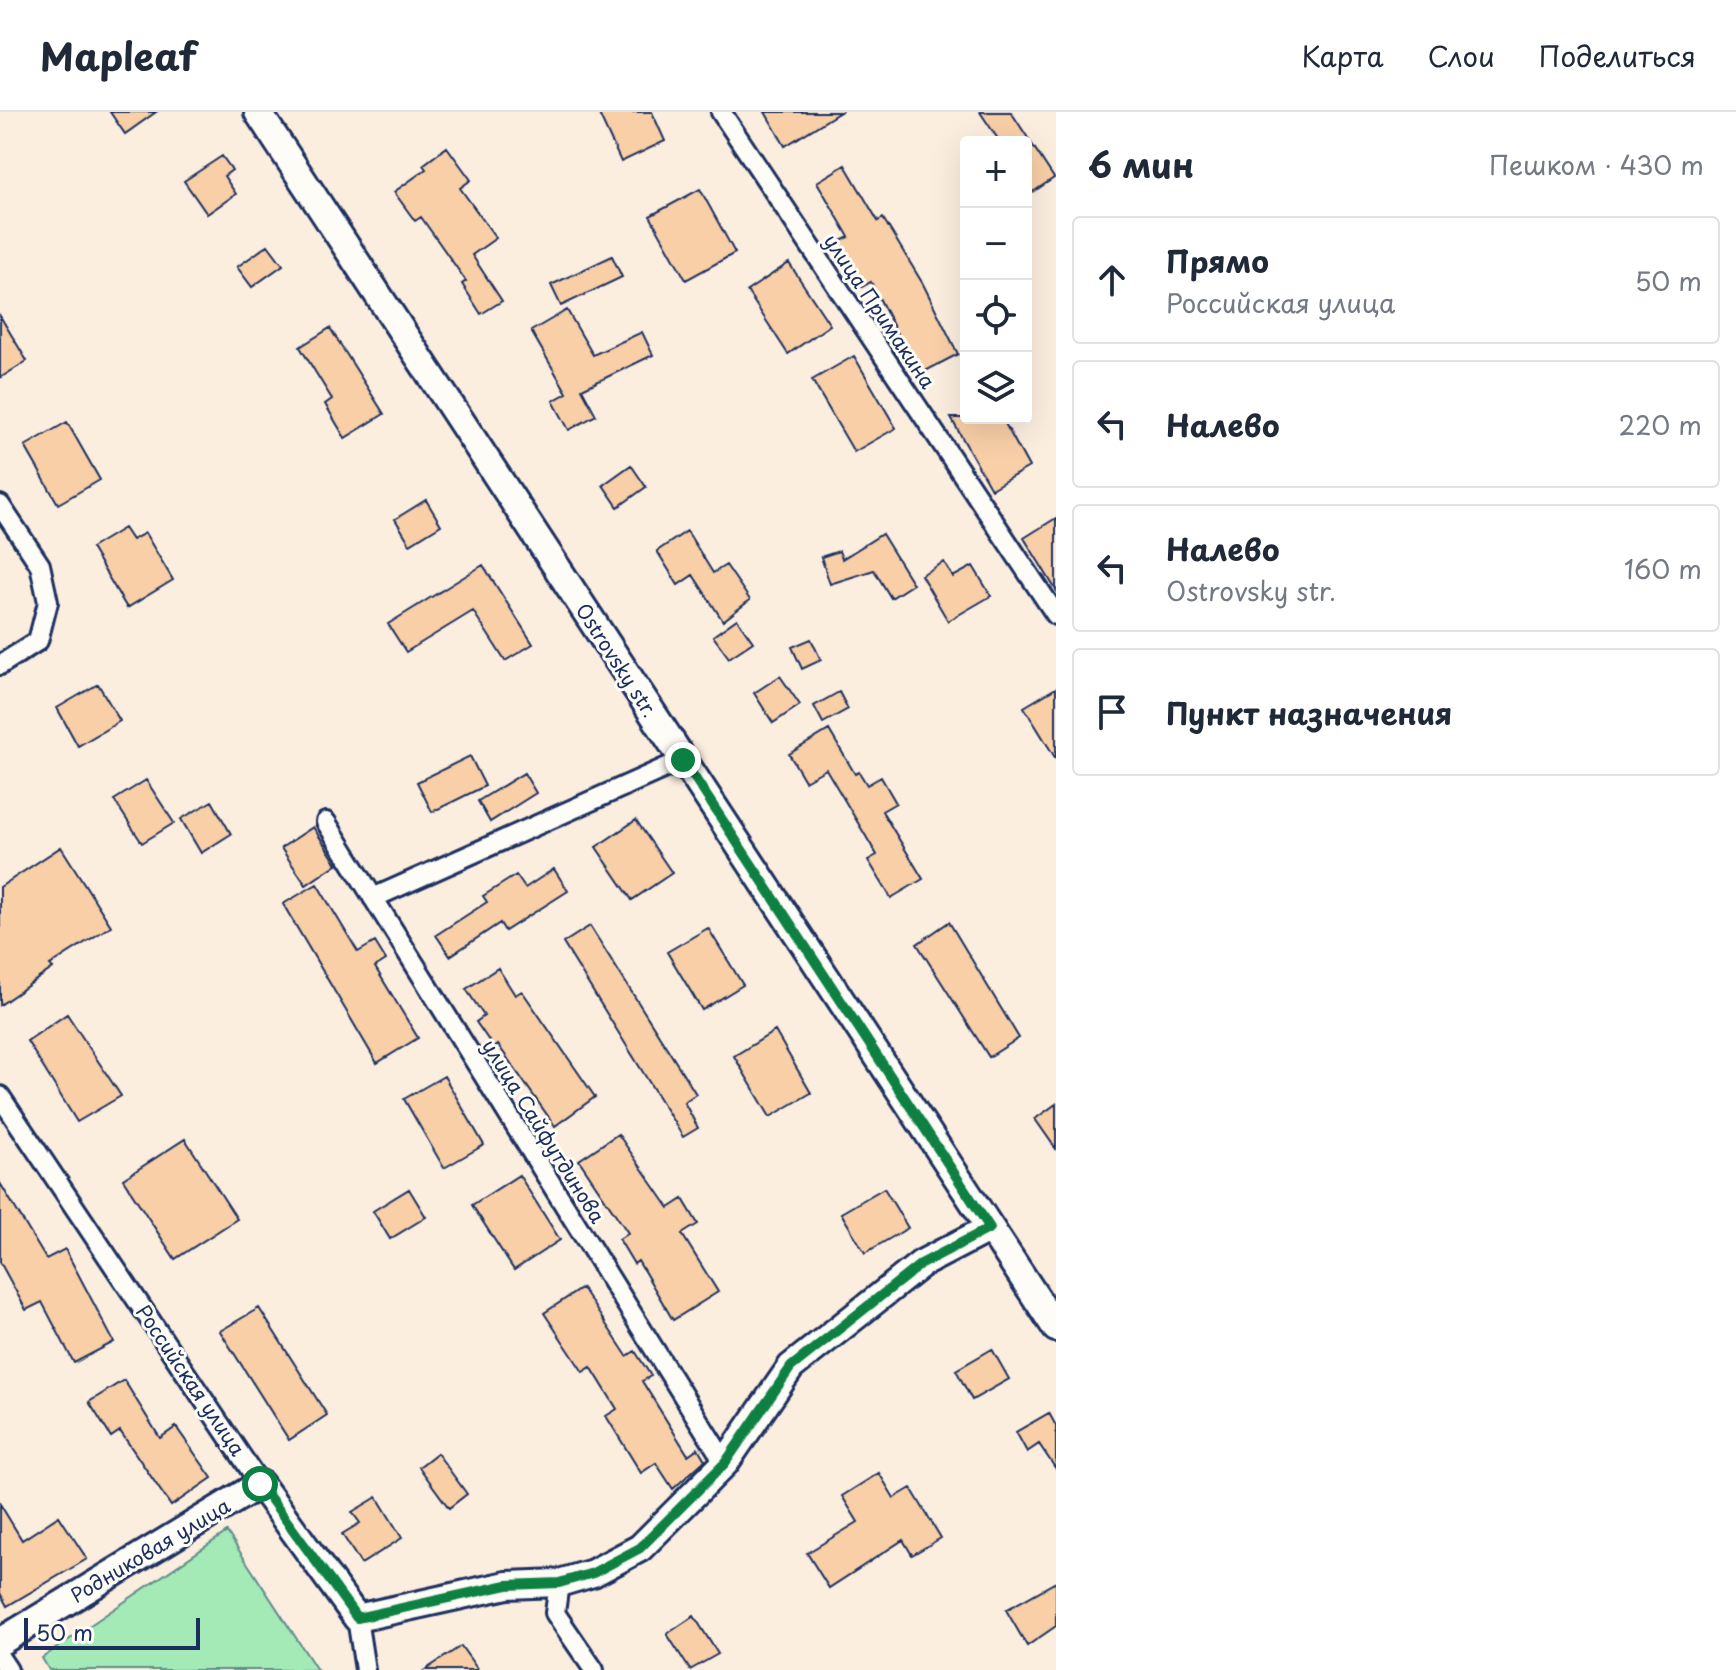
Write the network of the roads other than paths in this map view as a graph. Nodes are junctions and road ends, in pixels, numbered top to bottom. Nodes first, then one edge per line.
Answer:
1 (258, 112) edge
2 (721, 112) edge
3 (0, 505) edge
4 (1056, 615) edge
5 (0, 665) edge
6 (683, 760) junction
7 (326, 822) dead end
8 (373, 898) junction
9 (0, 1096) edge
10 (990, 1228) junction
11 (1056, 1328) edge
12 (725, 1463) junction
13 (260, 1484) junction
14 (559, 1583) junction
15 (357, 1618) junction
16 (0, 1642) edge
17 (0, 1658) edge
18 (8, 1670) edge
19 (365, 1670) edge
20 (594, 1670) edge

1 - 6 main road, Ostrovsky str.
2 - 4 street, улица Примакина
3 - 5 street
6 - 8 street
6 - 10 main road, Ostrovsky str.
7 - 8 street, улица Сайфутдинова
8 - 12 street, улица Сайфутдинова
9 - 13 street, Российская улица
10 - 11 main road, Ostrovsky str.
10 - 12 main road
12 - 14 main road
13 - 15 main road, Российская улица
13 - 16 main road, Родниковая улица
14 - 15 main road
14 - 20 street
15 - 19 street, Российская улица
17 - 18 street

